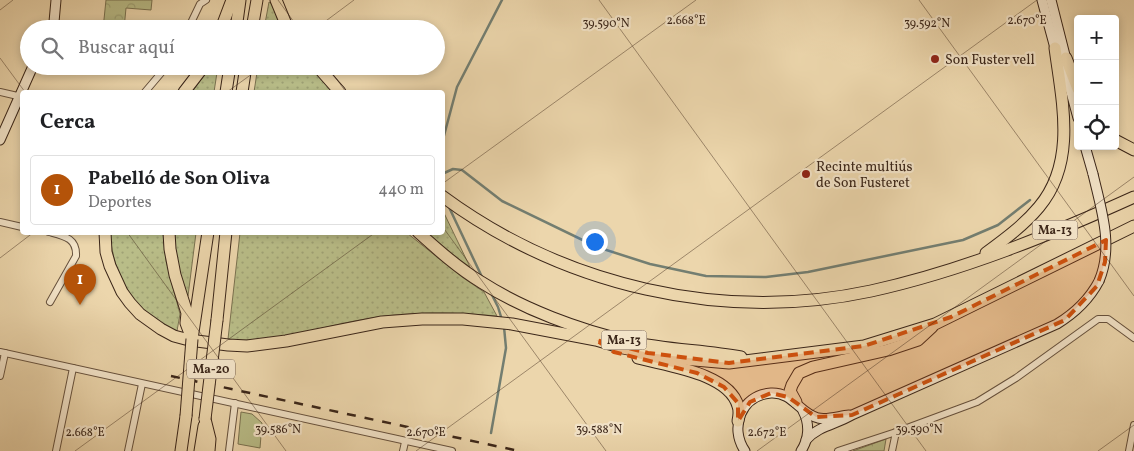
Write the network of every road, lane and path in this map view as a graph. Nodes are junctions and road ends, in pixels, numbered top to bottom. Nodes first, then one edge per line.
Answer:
1 (56, 0) edge
2 (206, 0) edge
3 (232, 0) edge
4 (240, 0) edge
5 (257, 0) edge
6 (276, 0) edge
7 (1042, 0) edge
8 (1051, 0) edge
9 (54, 20) edge
10 (192, 20) edge
11 (224, 20) edge
12 (237, 20) edge
13 (254, 20) edge
14 (284, 20) edge
15 (1055, 48) junction
16 (1066, 58) joint
17 (30, 75) edge
18 (159, 75) edge
19 (197, 75) edge
20 (229, 75) edge
21 (245, 75) edge
22 (325, 75) edge
23 (24, 90) edge
24 (147, 90) edge
25 (186, 90) edge
26 (226, 90) edge
27 (242, 90) edge
28 (338, 90) edge
29 (1074, 90) edge
30 (0, 92) edge
31 (20, 97) edge
32 (20, 99) edge
33 (0, 140) edge
34 (1119, 142) edge
35 (1086, 150) edge
36 (1134, 150) edge
37 (1134, 197) edge
38 (445, 198) edge
39 (0, 222) edge
40 (1134, 226) edge
41 (20, 227) edge
42 (62, 235) edge
43 (105, 235) edge
44 (169, 235) edge
45 (208, 235) edge
46 (226, 235) edge
47 (422, 235) edge
48 (975, 261) junction
49 (50, 302) dead end
50 (935, 324) junction
51 (1134, 338) edge
52 (192, 339) junction
53 (596, 340) junction
54 (3, 352) edge
55 (751, 359) junction
56 (74, 368) junction
57 (0, 376) edge
58 (142, 384) junction
59 (235, 403) junction
60 (799, 405) junction
61 (852, 415) junction
62 (205, 419) junction
63 (738, 421) junction
64 (1134, 425) edge
65 (896, 432) junction
66 (406, 442) junction
67 (807, 445) edge
68 (56, 451) edge
69 (128, 451) edge
70 (181, 451) edge
71 (200, 451) edge
72 (209, 451) edge
73 (230, 451) edge
74 (403, 451) edge
75 (452, 451) edge
76 (745, 451) edge
77 (800, 451) edge
78 (834, 451) edge
79 (839, 451) edge
80 (892, 451) edge
81 (1129, 451) edge

1 - 9 street
2 - 10 street
3 - 11 highway
4 - 12 highway
5 - 13 highway
6 - 14 highway
7 - 15 street
8 - 16 street
15 - 29 street
15 - 48 highway
16 - 29 highway
17 - 23 street
18 - 24 street
19 - 25 highway
20 - 26 highway
21 - 27 highway
22 - 28 highway
30 - 31 street
32 - 33 street
34 - 36 highway
35 - 61 street, bridge
37 - 48 highway, Ma-13
38 - 48 highway, Ma-13
39 - 41 street
40 - 50 highway, Ma-13
42 - 49 street
43 - 53 highway
44 - 52 highway
45 - 52 highway, Ma-20
46 - 62 highway, Ma-20, bridge
47 - 55 highway, Ma-13
50 - 55 highway, Ma-13
50 - 60 highway
51 - 65 street
52 - 70 highway, Ma-20, bridge
53 - 55 highway
53 - 63 highway
54 - 56 street
54 - 57 street
56 - 58 street
56 - 68 street
58 - 59 street
58 - 69 street
59 - 66 street
59 - 73 street
60 - 61 street
60 - 63 street
60 - 67 street
61 - 67 street
62 - 71 highway, Ma-20
62 - 72 highway
63 - 76 street
64 - 81 street
65 - 79 street
65 - 80 street
66 - 74 street
66 - 75 street
67 - 77 street
78 - 79 street

